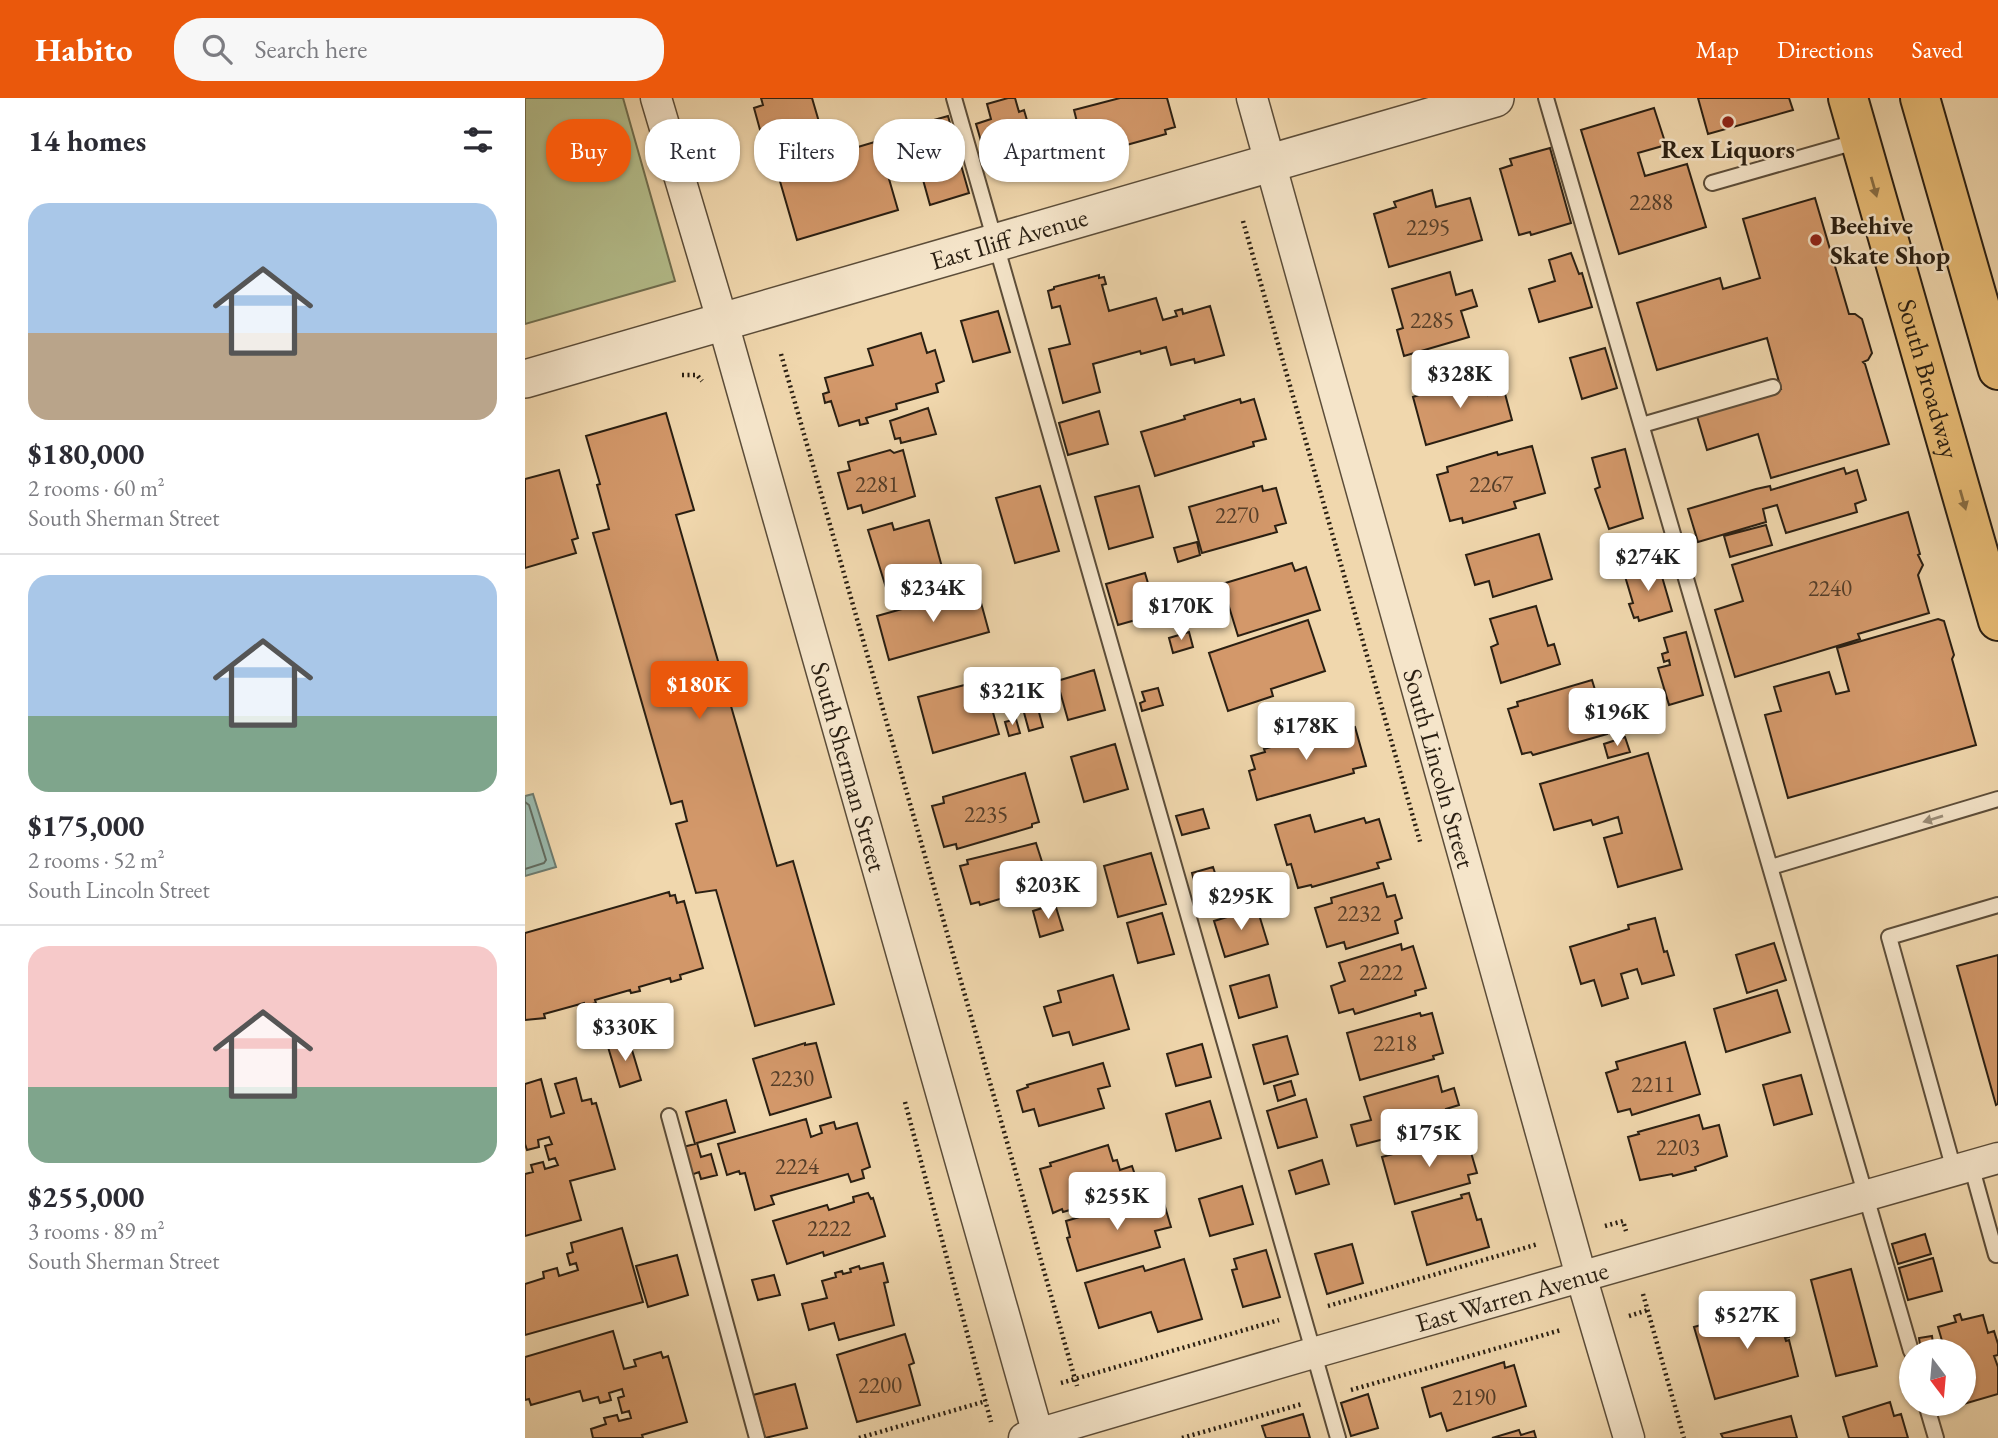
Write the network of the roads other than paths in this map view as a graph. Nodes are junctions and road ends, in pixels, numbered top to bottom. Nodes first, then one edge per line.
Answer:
1 (656, 98) edge
2 (954, 98) edge
3 (1252, 98) edge
4 (1495, 98) edge
5 (1546, 98) edge
6 (1848, 98) edge
7 (1920, 98) edge
8 (1860, 141) junction
9 (1271, 163) junction
10 (1712, 183) dead end
11 (996, 242) junction
12 (723, 323) junction
13 (1998, 370) edge
14 (525, 379) edge
15 (1773, 387) dead end
16 (1642, 425) junction
17 (1998, 621) edge
18 (1998, 799) edge
19 (1771, 867) junction
20 (1998, 905) edge
21 (669, 1116) dead end
22 (1974, 1164) edge
23 (1867, 1195) junction
24 (1998, 1254) edge
25 (1581, 1276) junction
26 (1908, 1339) edge
27 (1313, 1353) junction
28 (1930, 1416) edge
29 (1034, 1437) edge
30 (757, 1438) edge
31 (1338, 1438) edge
32 (1629, 1438) edge
33 (1936, 1438) edge

1 - 12 street, South Sherman Street
2 - 11 lane
3 - 9 street, South Lincoln Street
4 - 9 street, East Iliff Avenue
5 - 16 lane
6 - 8 main road, South Broadway
7 - 13 main road
8 - 10 lane
8 -> 17 main road, South Broadway
9 - 11 street, East Iliff Avenue
9 - 25 street, South Lincoln Street
11 - 12 street, East Iliff Avenue
11 - 27 lane
12 - 14 street, East Iliff Avenue
12 - 29 street, South Sherman Street
15 - 16 lane
16 - 19 lane
18 -> 19 lane
19 - 23 lane
20 - 22 lane
21 - 30 lane
22 - 23 street, East Warren Avenue
22 - 24 lane
23 - 25 street, East Warren Avenue
23 - 26 lane
25 - 27 street, East Warren Avenue
25 - 32 street, South Lincoln Street
27 - 29 street, East Warren Avenue
27 - 31 lane
28 - 33 lane

